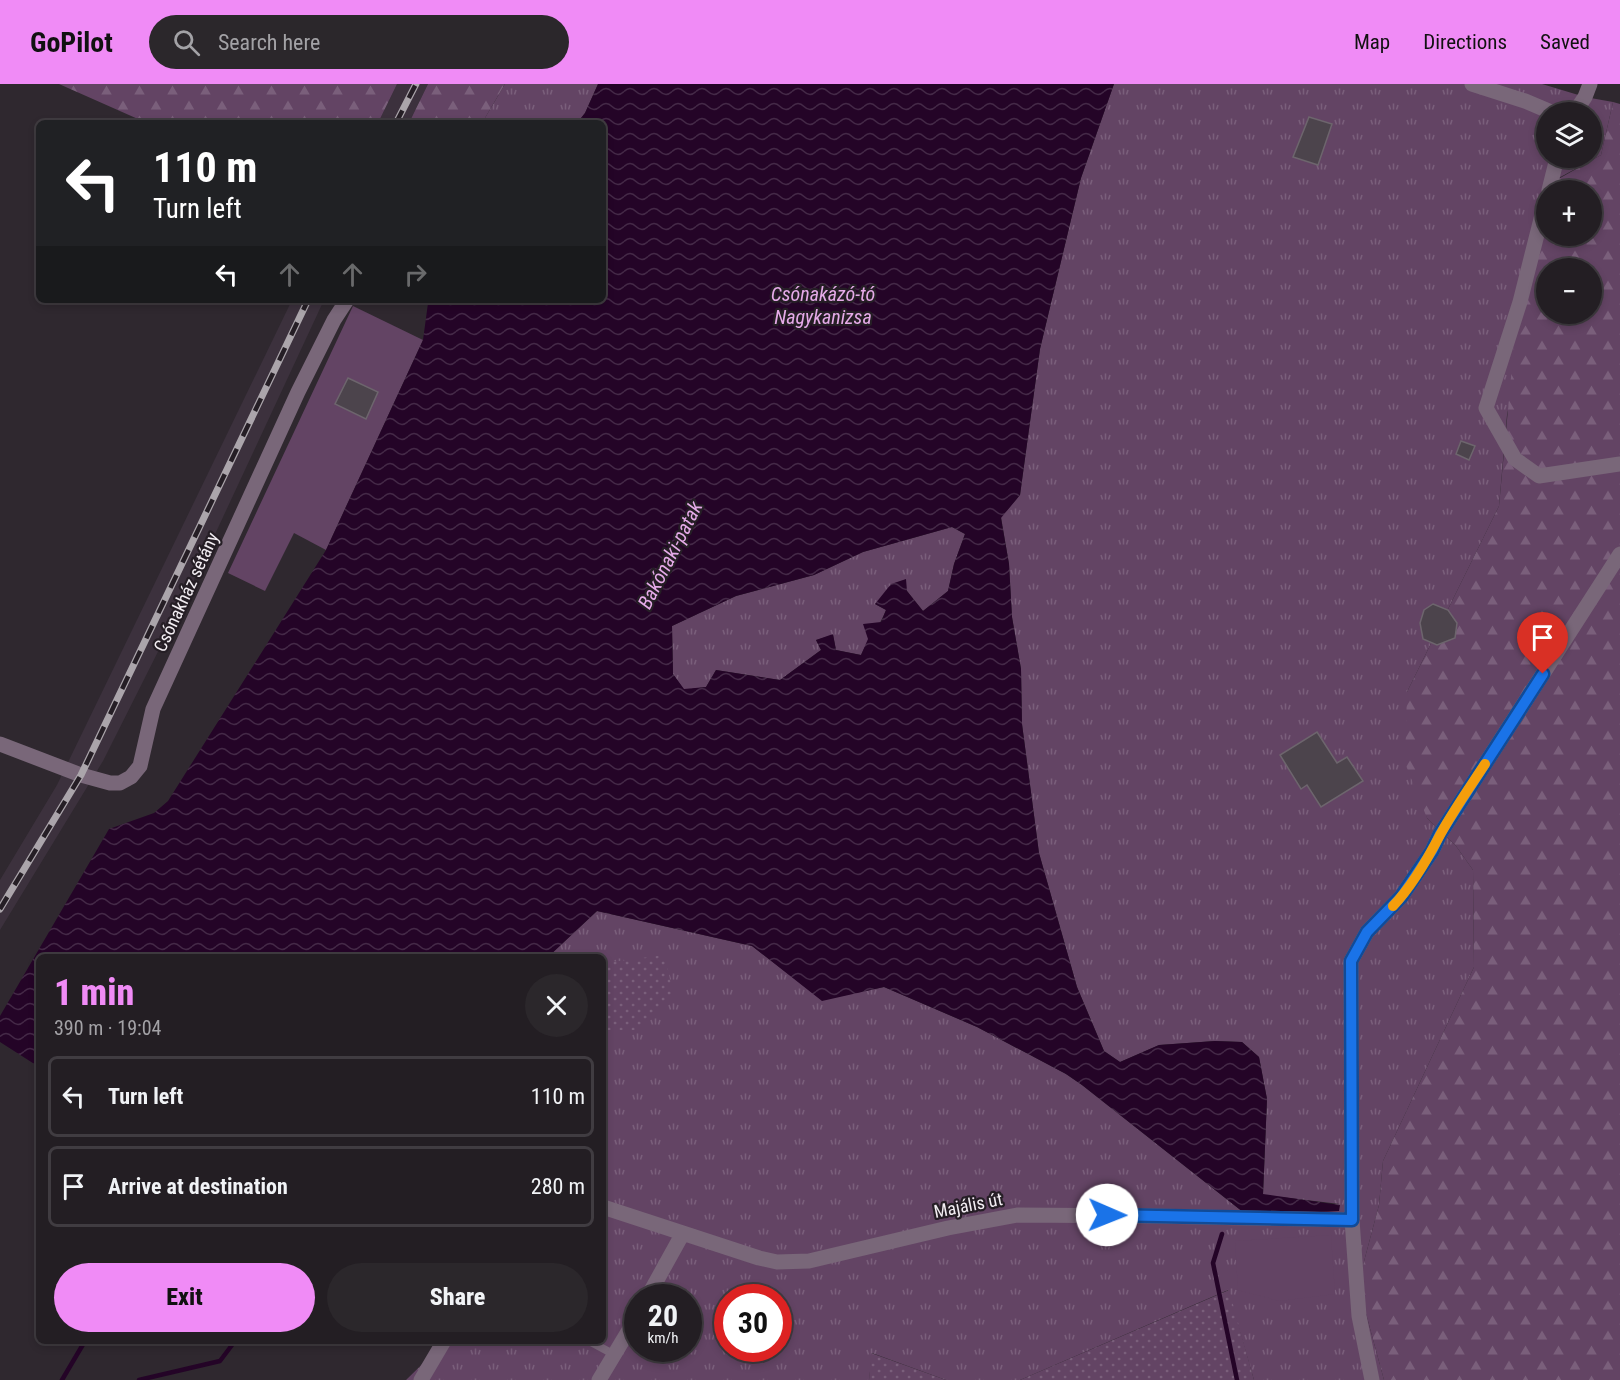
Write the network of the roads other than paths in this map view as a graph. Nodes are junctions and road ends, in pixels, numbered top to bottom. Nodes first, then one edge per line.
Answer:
1 (1472, 84) edge
2 (1590, 84) edge
3 (1582, 102) edge
4 (1536, 106) edge
5 (1536, 239) edge
6 (345, 303) edge
7 (1620, 464) edge
8 (1620, 554) edge
9 (0, 744) edge
10 (606, 1208) edge
11 (1352, 1220) junction
12 (683, 1233) junction
13 (655, 1284) edge
14 (624, 1339) edge
15 (442, 1344) edge
16 (595, 1344) edge
17 (615, 1355) junction
18 (422, 1380) edge
19 (599, 1380) edge
20 (1372, 1380) edge

1 - 4 street
2 - 3 street
5 - 7 street
6 - 9 street, Csónakház sétány
8 - 11 street
10 - 12 street, Majális út
11 - 12 street, Majális út
11 - 20 street
12 - 13 street
14 - 17 street
15 - 18 street
16 - 17 lane
17 - 19 street

